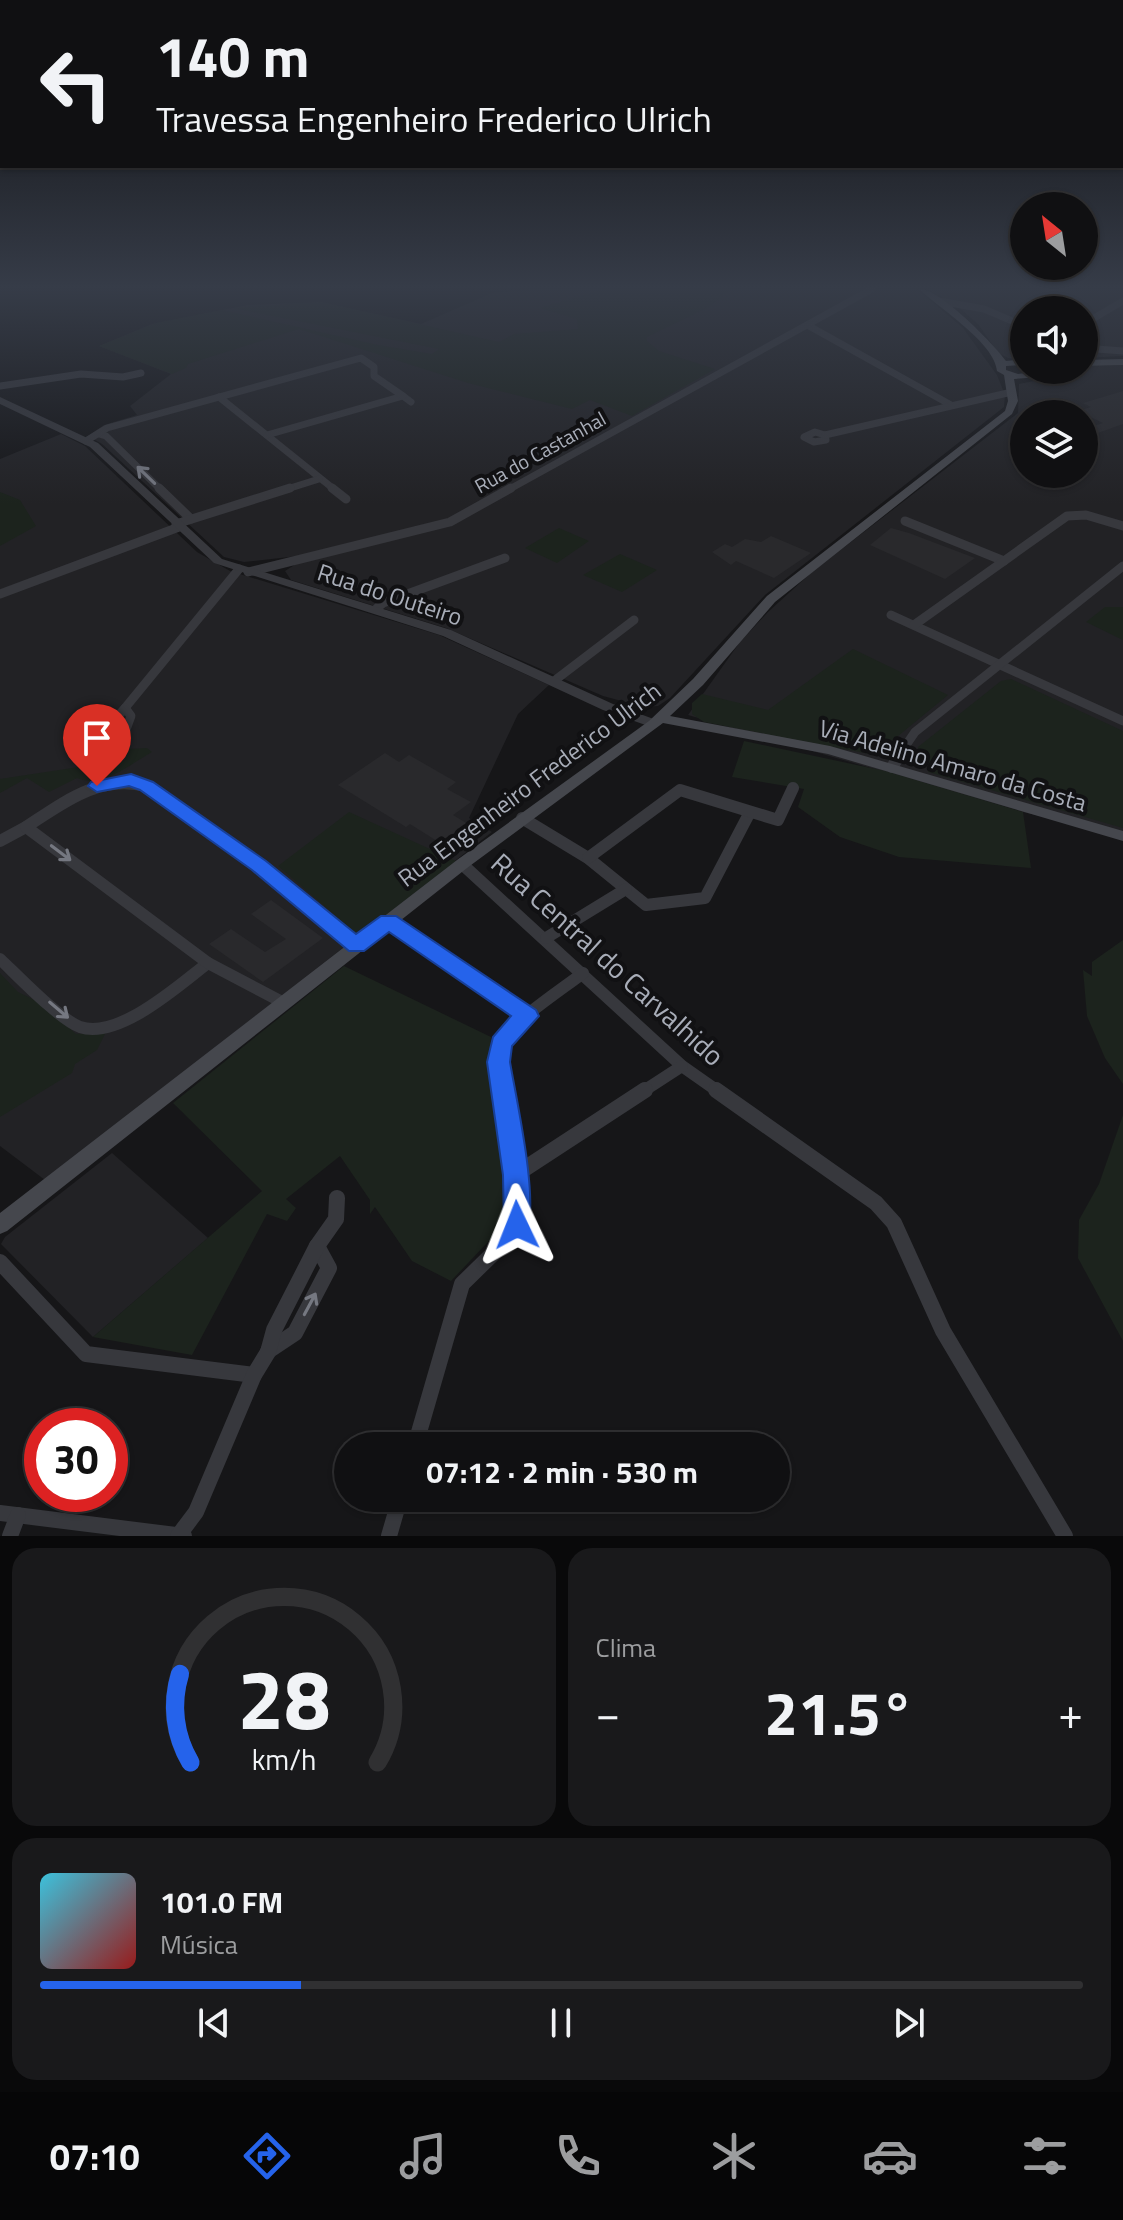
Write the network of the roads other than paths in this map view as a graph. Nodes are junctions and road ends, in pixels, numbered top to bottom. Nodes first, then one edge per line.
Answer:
1 (1004, 360) edge
2 (351, 361) edge
3 (365, 361) edge
4 (745, 361) edge
5 (871, 361) edge
6 (141, 373) dead end
7 (1010, 384) junction
8 (0, 386) edge
9 (403, 396) junction
10 (219, 397) junction
11 (0, 400) edge
12 (411, 402) dead end
13 (951, 405) junction
14 (99, 434) junction
15 (267, 435) junction
16 (825, 435) dead end
17 (86, 441) junction
18 (319, 479) junction
19 (346, 499) dead end
20 (191, 519) junction
21 (905, 521) dead end
22 (177, 525) junction
23 (1123, 526) edge
24 (505, 558) dead end
25 (1004, 561) junction
26 (1123, 566) edge
27 (244, 571) junction
28 (0, 594) edge
29 (376, 609) junction
30 (891, 615) dead end
31 (634, 620) dead end
32 (914, 625) junction
33 (999, 664) junction
34 (554, 681) junction
35 (674, 705) junction
36 (125, 708) junction
37 (657, 721) junction
38 (1123, 721) edge
39 (692, 723) junction
40 (770, 739) junction
41 (892, 767) junction
42 (793, 788) dead end
43 (750, 812) junction
44 (522, 818) junction
45 (26, 827) junction
46 (1123, 836) edge
47 (0, 841) edge
48 (588, 858) junction
49 (462, 864) junction
50 (626, 889) junction
51 (388, 921) junction
52 (546, 938) junction
53 (356, 946) junction
54 (0, 959) edge
55 (208, 963) junction
56 (583, 973) junction
57 (284, 1003) junction
58 (528, 1016) junction
59 (682, 1066) junction
60 (515, 1175) junction
61 (337, 1198) dead end
62 (0, 1225) edge
63 (0, 1262) edge
64 (254, 1375) junction
65 (419, 1432) edge
66 (396, 1512) edge
67 (9, 1514) edge
68 (10, 1536) edge
69 (180, 1536) edge
70 (389, 1536) edge
71 (1065, 1536) edge

1 - 7 main road
2 - 10 street
3 - 9 street
4 - 27 street, Rua do Castanhal
5 - 13 street
6 - 8 street
7 - 13 street
7 - 35 main road, Rua Engenheiro Frederico Ulrich
9 - 12 street
9 - 15 street
10 - 14 street
10 - 15 street
11 - 17 street, Rua do Outeiro
13 - 16 street
14 - 17 street
20 -> 14 street
15 - 18 street
17 - 22 street, Rua do Outeiro
18 - 19 street
18 - 20 street
20 - 22 street
21 - 25 street
22 - 27 street, Rua do Outeiro
22 - 28 street
23 - 25 street
24 - 29 street
25 - 32 street
26 - 33 street
27 - 29 street, Rua do Outeiro
27 - 36 street
29 - 34 street, Rua do Outeiro
30 - 32 street
31 - 34 street
32 - 33 street
33 - 38 street
33 - 41 street
34 - 37 street, Rua do Outeiro
35 - 37 main road, Rua Engenheiro Frederico Ulrich
35 - 39 main road
36 - 36 street
37 - 39 main road, Via Adelino Amaro da Costa
37 - 40 main road, Via Adelino Amaro da Costa
37 - 44 main road, Rua Engenheiro Frederico Ulrich
39 - 40 main road, Via Adelino Amaro da Costa
40 - 41 main road, Via Adelino Amaro da Costa
41 - 46 main road, Via Adelino Amaro da Costa
42 - 43 street
43 - 48 street
43 - 50 street
44 - 48 street
44 - 49 main road, Rua Engenheiro Frederico Ulrich
45 - 47 street
45 - 53 street
45 -> 55 street
48 - 50 street
49 - 51 main road, Rua Engenheiro Frederico Ulrich
49 - 52 street, Rua Central do Carvalhido
50 - 52 street
51 - 53 main road, Rua Engenheiro Frederico Ulrich
51 - 58 street
52 - 56 street, Rua Central do Carvalhido
53 - 57 main road, Rua Engenheiro Frederico Ulrich
54 -> 55 street
55 - 57 street
56 - 58 street
56 - 59 street, Rua Central do Carvalhido
57 - 62 main road, Rua Engenheiro Frederico Ulrich
58 - 60 street
59 - 60 street
59 - 71 street, Rua Central do Carvalhido
60 - 65 street
61 - 64 street
63 - 64 street
64 - 69 street
66 - 70 street
67 - 68 street
67 - 69 street

